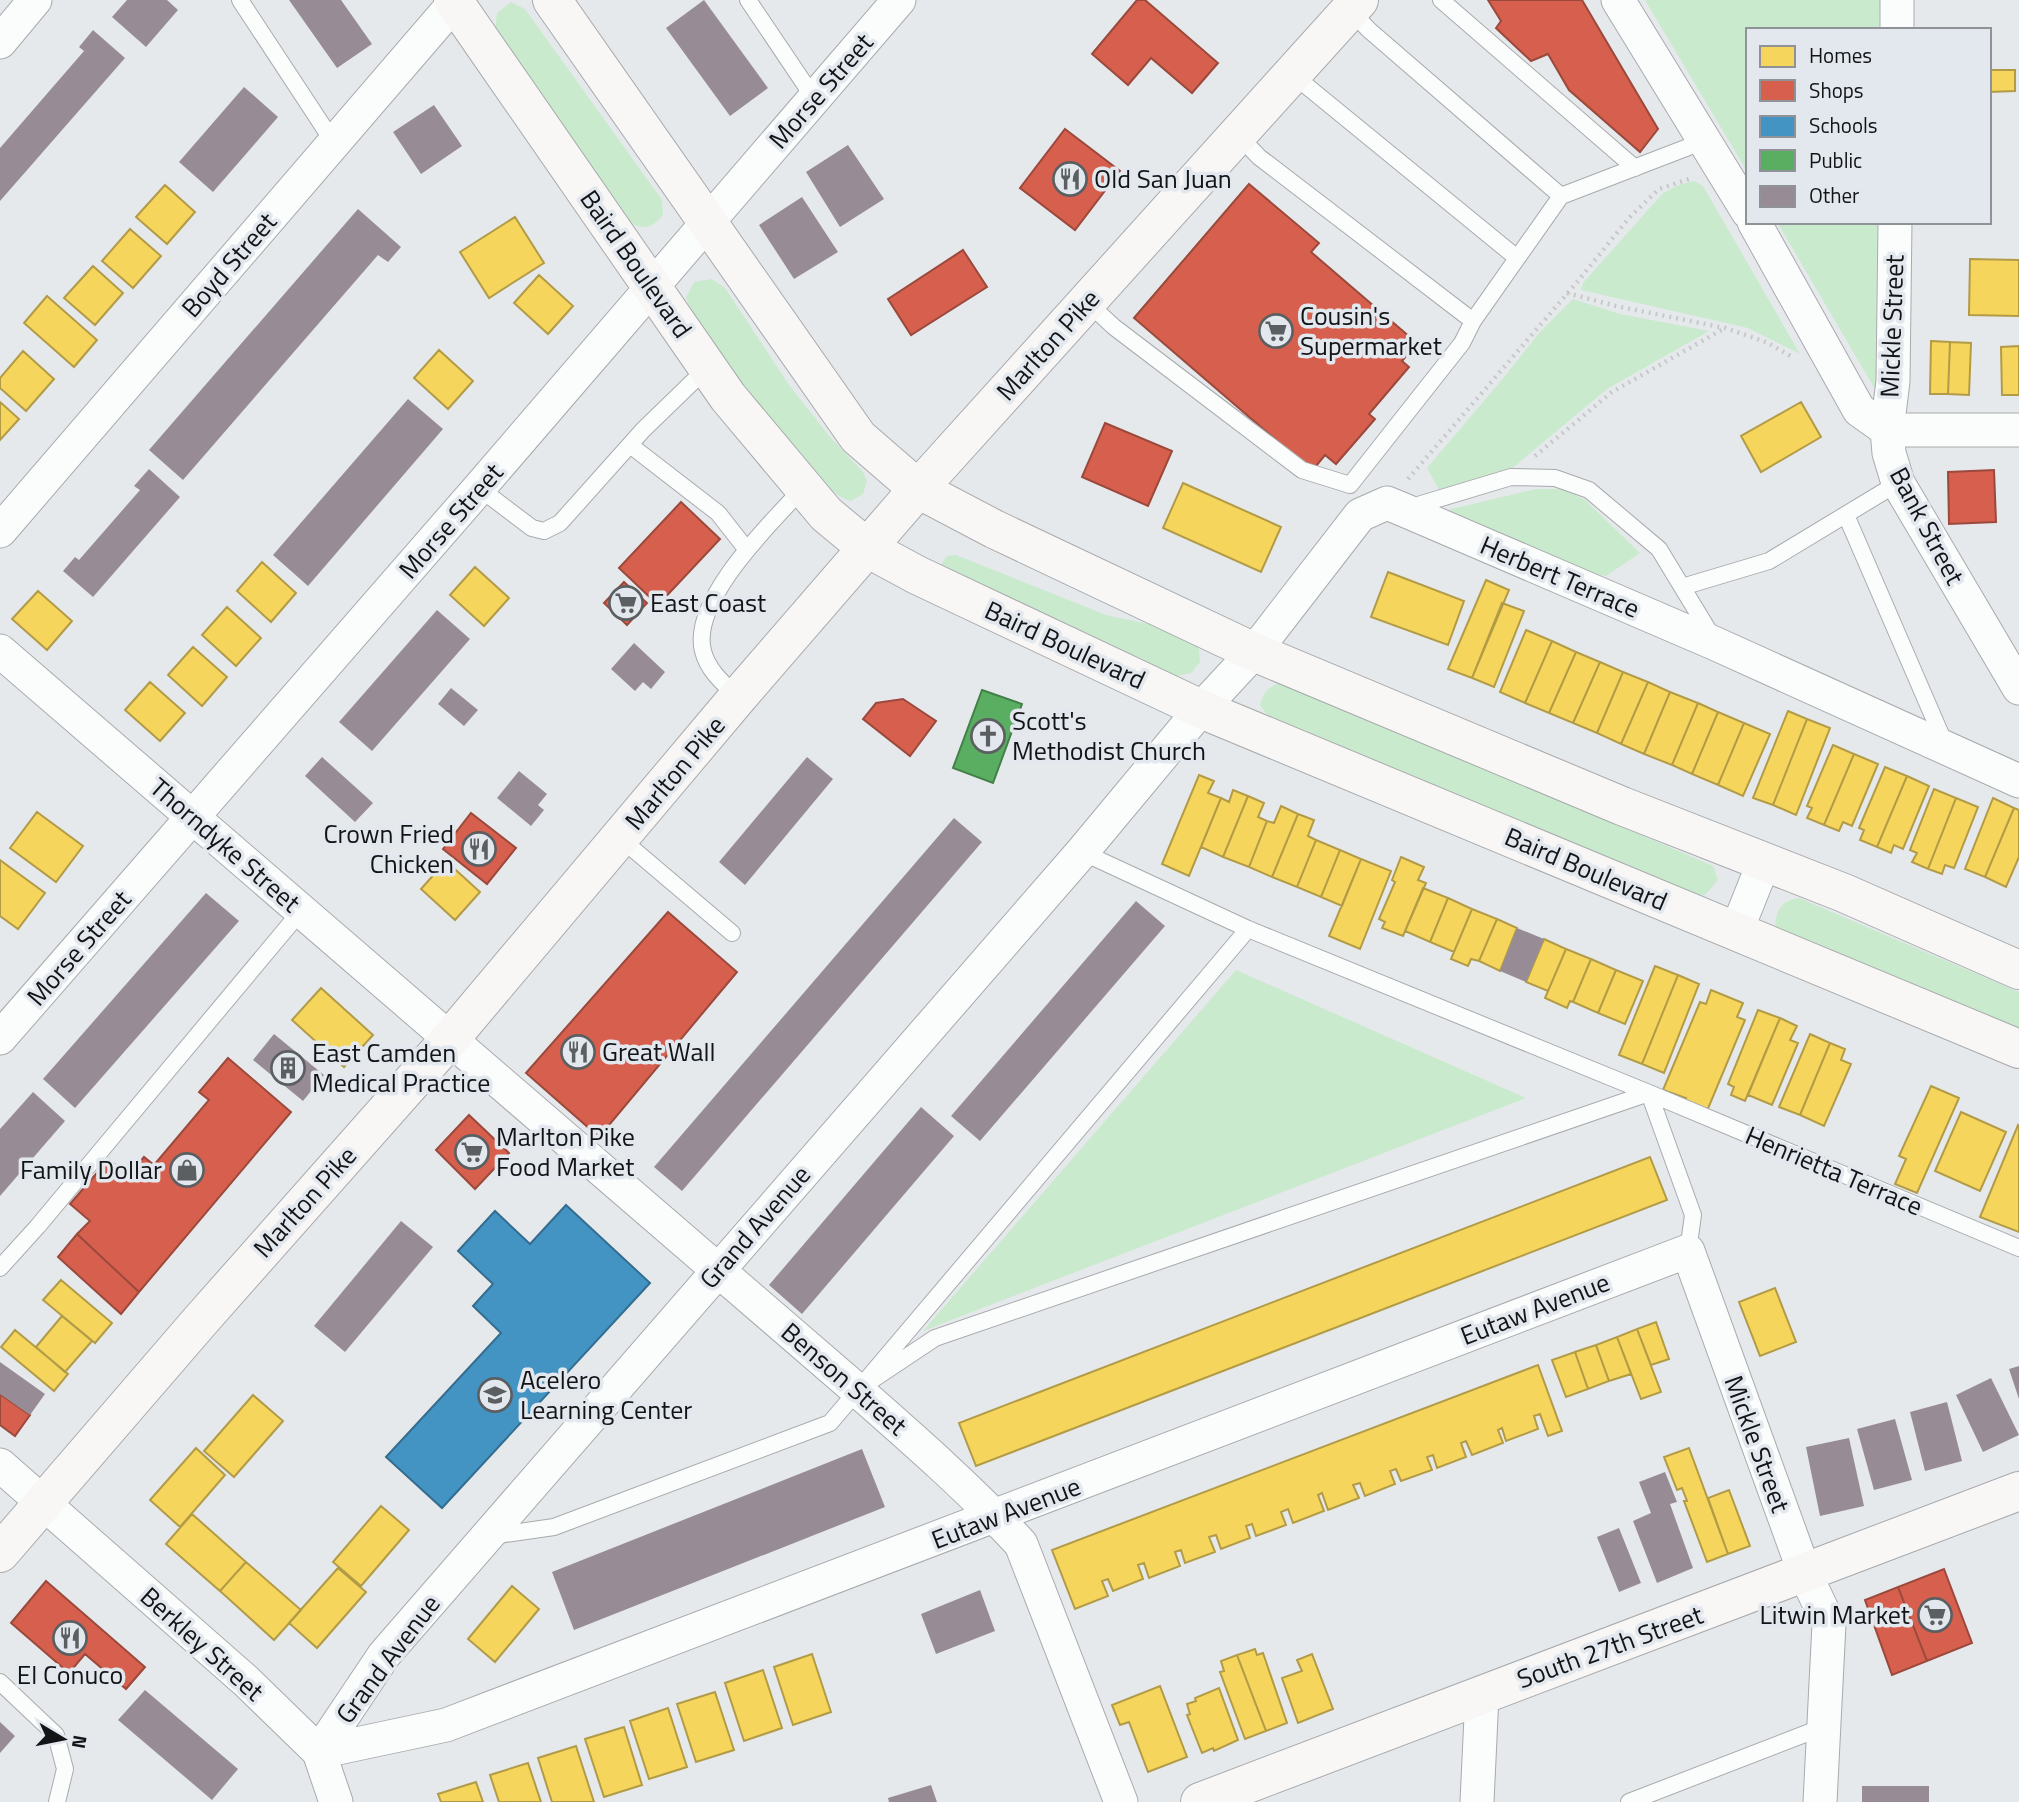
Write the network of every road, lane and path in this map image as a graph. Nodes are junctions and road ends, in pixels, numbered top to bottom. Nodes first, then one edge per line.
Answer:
1 (240, 0) edge
2 (552, 0) edge
3 (748, 0) edge
4 (899, 0) edge
5 (1441, 0) edge
6 (1618, 0) edge
7 (1897, 0) edge
8 (33, 1) edge
9 (455, 1) edge
10 (1355, 5) edge
11 (1897, 28) edge
12 (0, 42) edge
13 (1292, 74) junction
14 (814, 98) junction
15 (1238, 135) junction
16 (1704, 141) junction
17 (334, 143) junction
18 (1635, 168) junction
19 (1694, 178) dead end
20 (1561, 196) junction
21 (1746, 209) edge
22 (707, 222) junction
23 (1755, 224) edge
24 (1895, 224) edge
25 (1517, 258) junction
26 (652, 288) junction
27 (1567, 293) junction
28 (1087, 302) junction
29 (1473, 321) junction
30 (1725, 327) junction
31 (1794, 358) dead end
32 (708, 367) junction
33 (1887, 430) junction
34 (2019, 430) edge
35 (630, 445) junction
36 (1511, 477) junction
37 (1898, 483) junction
38 (804, 487) junction
39 (479, 488) junction
40 (918, 488) junction
41 (1395, 507) junction
42 (1846, 515) junction
43 (0, 531) edge
44 (867, 548) junction
45 (747, 550) junction
46 (1682, 587) junction
47 (1716, 643) junction
48 (0, 650) edge
49 (1254, 652) junction
50 (2019, 688) edge
51 (738, 697) junction
52 (1202, 709) junction
53 (1948, 749) junction
54 (2019, 781) edge
55 (193, 818) junction
56 (620, 838) junction
57 (1082, 852) junction
58 (1764, 862) junction
59 (301, 911) junction
60 (1248, 929) junction
61 (1736, 932) junction
62 (732, 933) dead end
63 (2019, 970) edge
64 (0, 1038) edge
65 (449, 1040) junction
66 (2019, 1049) edge
67 (1649, 1093) junction
68 (2019, 1248) edge
69 (1688, 1251) junction
70 (0, 1268) edge
71 (718, 1269) junction
72 (857, 1390) junction
73 (0, 1465) edge
74 (2019, 1491) edge
75 (44, 1503) junction
76 (996, 1517) junction
77 (485, 1537) junction
78 (0, 1553) edge
79 (1804, 1574) junction
80 (0, 1682) edge
81 (1482, 1695) junction
82 (1822, 1727) junction
83 (319, 1752) junction
84 (57, 1802) edge
85 (336, 1802) edge
86 (1122, 1802) edge
87 (1200, 1802) edge
88 (1477, 1802) edge
89 (1629, 1802) edge
90 (1820, 1802) edge

1 - 17 lane
2 - 22 main road
3 - 14 lane
4 - 14 street, Morse Street
5 - 18 lane
6 - 16 street
7 - 11 street
8 - 12 street
9 - 17 street, Boyd Street
9 - 26 main road, Baird Boulevard
10 - 13 main road, Marlton Pike
10 - 20 lane
13 - 15 main road, Marlton Pike
13 - 25 lane
14 - 22 street, Morse Street
15 - 28 main road, Marlton Pike
15 - 29 lane
16 - 18 lane
16 - 21 street
17 - 43 street, Boyd Street
18 - 20 lane
19 - 27 path
20 - 25 lane
22 - 26 street, Morse Street
22 - 40 main road
23 - 33 street, Bank Street
24 - 33 street, Mickle Street
25 - 29 lane
26 - 32 main road, Baird Boulevard
26 - 39 street, Morse Street
27 - 30 path
27 - 41 path
28 - 29 lane
28 - 40 main road, Marlton Pike
30 - 31 path
30 - 36 path
32 - 35 lane
32 - 38 main road, Baird Boulevard
33 - 34 street
33 - 37 street, Bank Street
35 - 39 lane
35 - 45 lane
36 - 41 lane, Herbert Terrace
36 - 46 lane, Herbert Terrace
37 - 42 lane
37 - 50 street, Bank Street
38 - 44 main road, Baird Boulevard
38 - 45 lane
39 - 55 street, Morse Street
40 - 44 main road, Marlton Pike
40 - 49 main road
41 - 47 street, Herbert Terrace
41 - 49 street, Herbert Terrace
42 - 46 lane
42 - 53 lane
44 - 51 main road, Marlton Pike
44 - 52 main road, Baird Boulevard
45 - 51 lane
46 - 47 lane, Herbert Terrace
47 - 53 street, Herbert Terrace
48 - 55 street, Thorndyke Street
49 - 52 street, Herbert Terrace
49 - 58 main road
51 - 56 main road, Marlton Pike
52 - 57 street, Grand Avenue
52 - 61 main road, Baird Boulevard
53 - 54 street, Herbert Terrace
55 - 59 street, Thorndyke Street
55 - 64 street, Morse Street
56 - 62 lane
56 - 65 main road, Marlton Pike
57 - 60 lane, Henrietta Terrace
57 - 71 street, Grand Avenue
58 - 61 street
58 - 63 main road
59 - 65 street, Thorndyke Street
59 - 70 lane
60 - 67 lane, Henrietta Terrace
60 - 72 lane
61 - 66 main road, Baird Boulevard
65 - 71 street, Benson Street
65 - 75 main road, Marlton Pike
67 - 68 lane, Henrietta Terrace
67 - 69 lane, Mickle Street
67 - 72 lane
69 - 76 street, Eutaw Avenue
69 - 79 street, Mickle Street
71 - 72 street, Benson Street
71 - 77 street, Grand Avenue
72 - 76 street, Benson Street
72 - 77 lane
73 - 75 street, Berkley Street
74 - 79 main road, South 27th Street
75 - 78 main road, Marlton Pike
75 - 83 street, Berkley Street
76 - 83 street, Eutaw Avenue
76 - 86 street, Benson Street
77 - 83 street, Grand Avenue
79 - 81 main road, South 27th Street
79 - 82 street, Mickle Street
80 - 84 lane
81 - 87 main road, South 27th Street
81 - 88 street
82 - 89 lane
82 - 90 street, Mickle Street
83 - 85 street, Berkley Street

